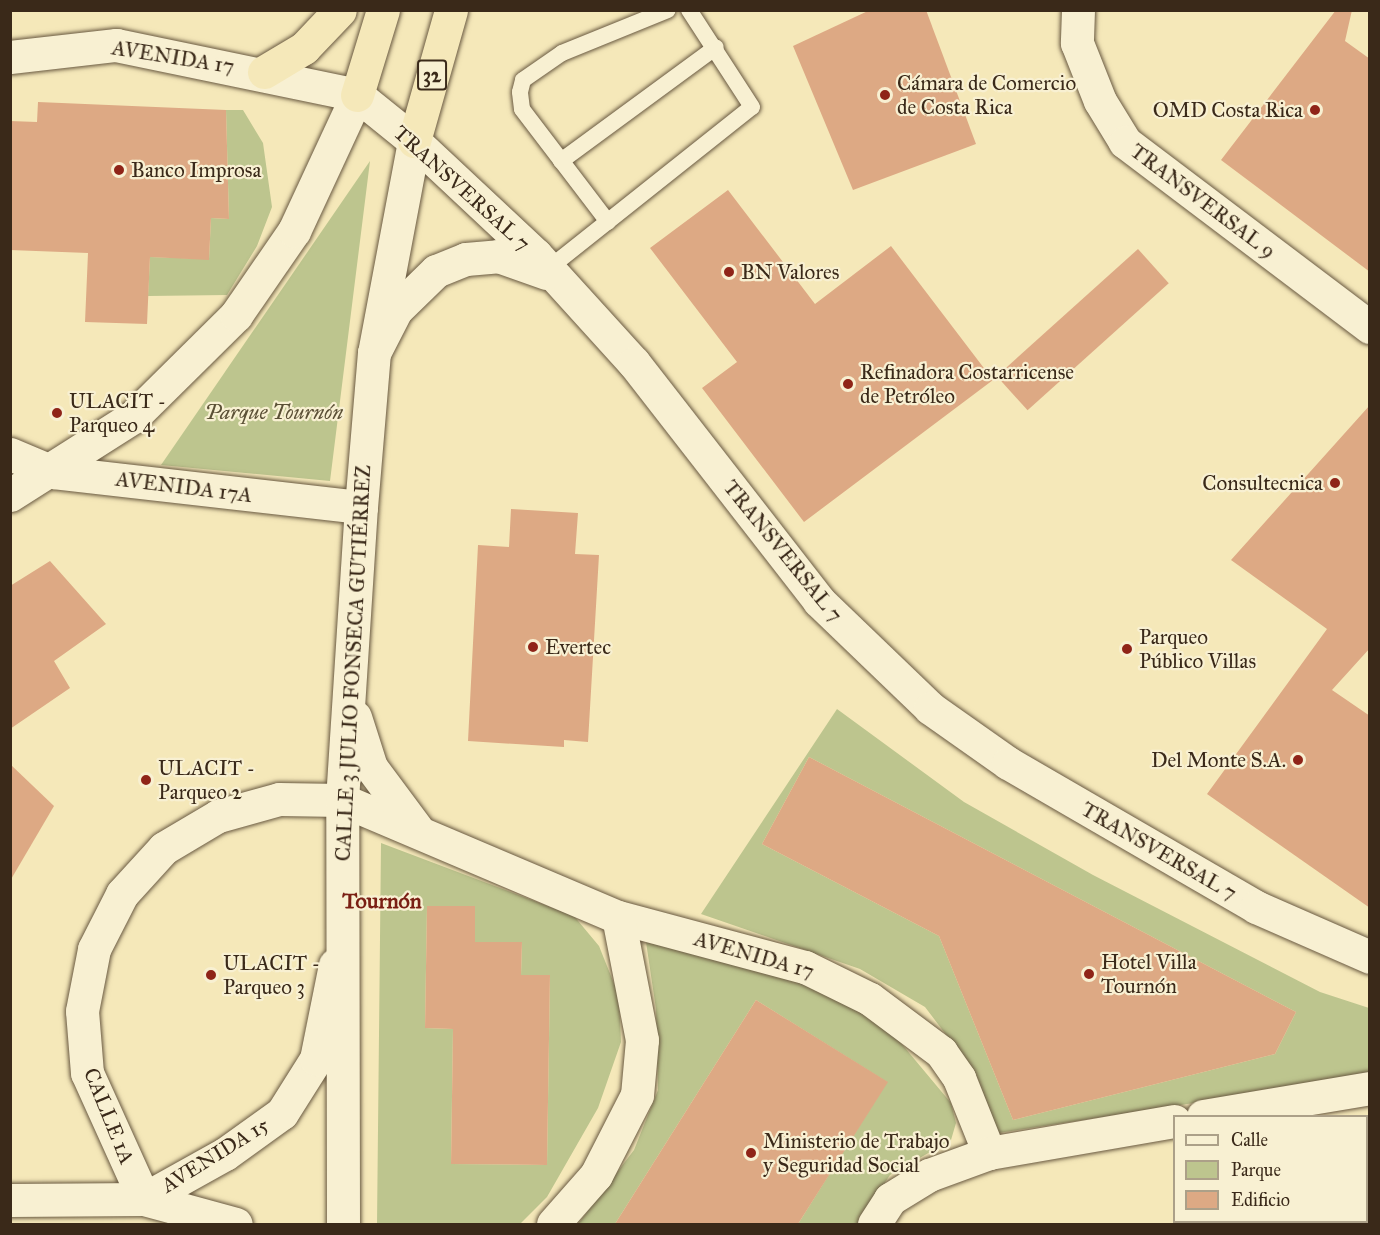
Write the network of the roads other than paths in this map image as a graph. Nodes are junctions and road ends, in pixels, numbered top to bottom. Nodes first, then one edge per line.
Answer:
1 (340, 10) edge
2 (383, 10) edge
3 (451, 10) edge
4 (668, 10) edge
5 (689, 10) edge
6 (1078, 10) edge
7 (716, 47) junction
8 (10, 57) edge
9 (264, 72) junction
10 (357, 95) junction
11 (414, 141) junction
12 (561, 161) junction
13 (608, 222) junction
14 (553, 274) junction
15 (1370, 327) edge
16 (374, 353) junction
17 (10, 454) edge
18 (53, 472) junction
19 (10, 495) edge
20 (361, 507) junction
21 (351, 692) junction
22 (342, 800) junction
23 (417, 829) junction
24 (618, 917) junction
25 (339, 940) junction
26 (1370, 957) edge
27 (1370, 1088) edge
28 (1209, 1115) edge
29 (1173, 1121) edge
30 (989, 1153) junction
31 (144, 1199) junction
32 (10, 1200) edge
33 (236, 1224) edge
34 (343, 1224) edge
35 (553, 1224) edge
36 (874, 1224) edge

1 - 9 highway
2 - 10 highway
3 - 11 highway, 32
4 - 12 lane
5 - 7 lane
6 - 15 street, TRANSVERSAL 9
7 - 12 lane
7 - 13 lane
8 - 9 street, AVENIDA 17
9 - 10 street, TRANSVERSAL 7
10 - 11 street, TRANSVERSAL 7
10 - 18 street
11 - 14 street, TRANSVERSAL 7
11 - 16 street, CALLE 3 JULIO FONSECA GUTIÉRREZ
12 - 13 lane
13 - 14 lane
14 - 16 street
14 - 26 street, TRANSVERSAL 7
16 - 20 street, CALLE 3 JULIO FONSECA GUTIÉRREZ
17 - 18 street, AVENIDA 17A
18 - 19 street
18 - 20 street, AVENIDA 17A
20 - 21 street, CALLE 3 JULIO FONSECA GUTIÉRREZ
21 - 22 street, CALLE 3 JULIO FONSECA GUTIÉRREZ
21 - 23 street
22 - 23 street, AVENIDA 17
22 - 25 street, CALLE 3 JULIO FONSECA GUTIÉRREZ
22 - 31 street, CALLE 1A
23 - 24 street, AVENIDA 17
24 - 30 street, AVENIDA 17
24 - 35 street
25 - 31 street, AVENIDA 15
25 - 34 street, CALLE 3 JULIO FONSECA GUTIÉRREZ
27 - 28 street
29 - 30 street
30 - 36 street
31 - 32 street, AVENIDA 15
31 - 33 street, AVENIDA 15

